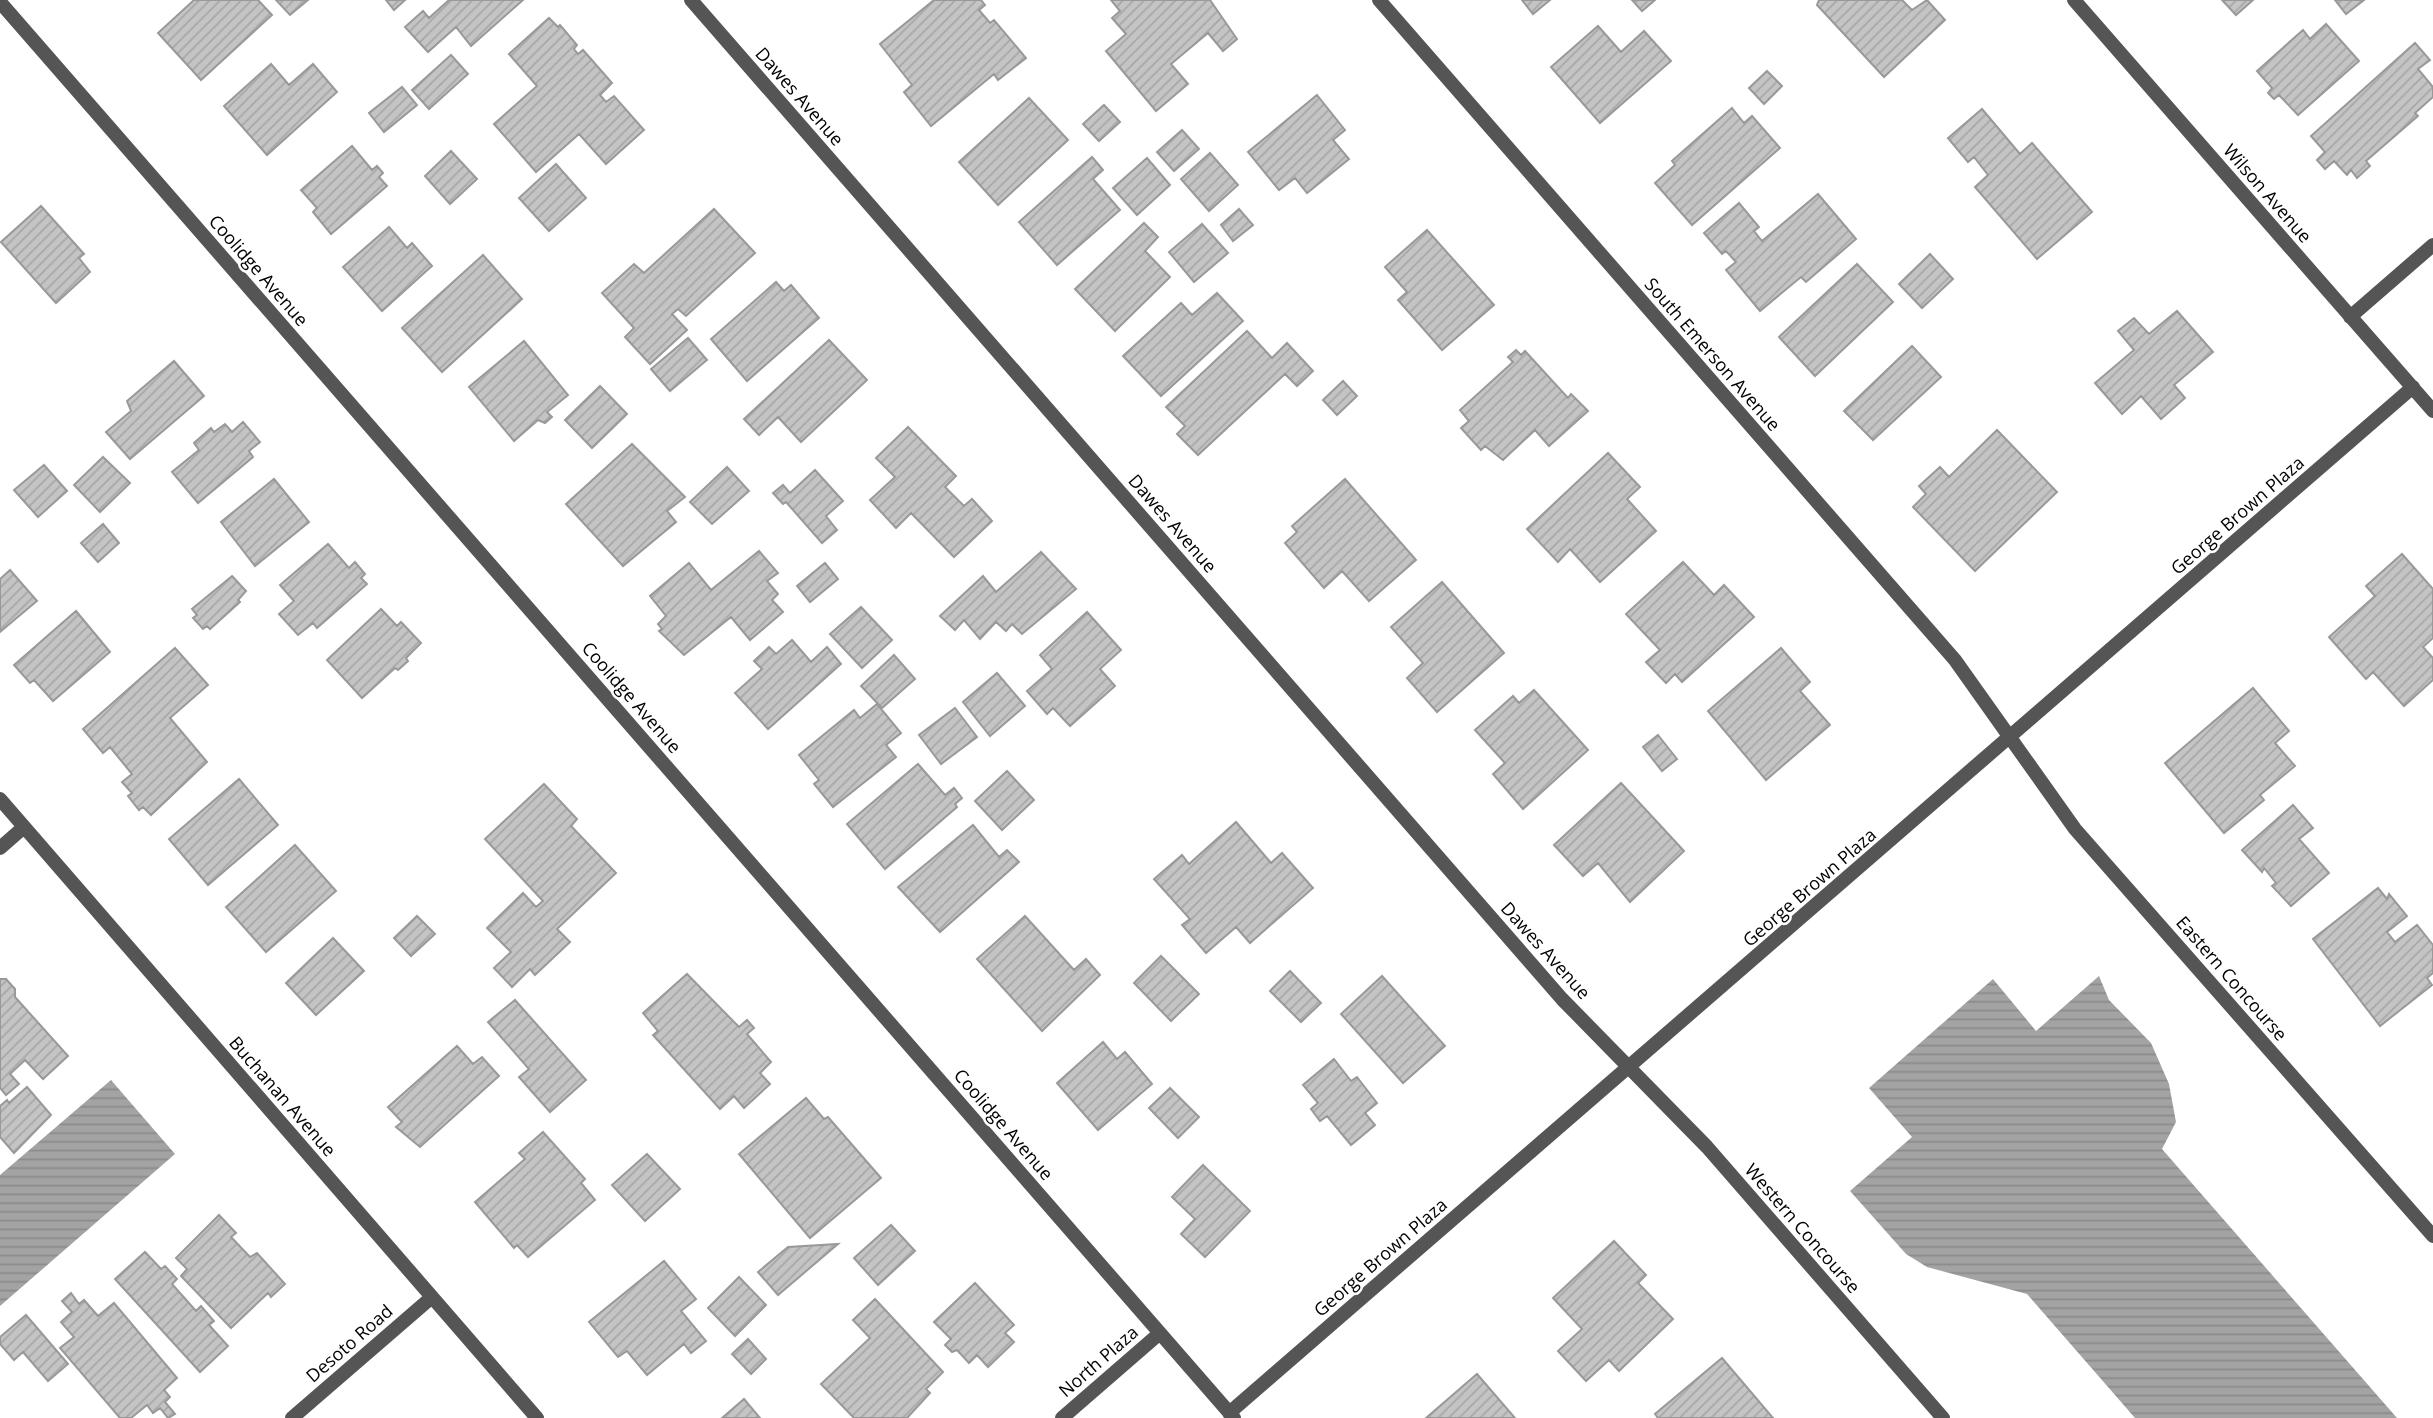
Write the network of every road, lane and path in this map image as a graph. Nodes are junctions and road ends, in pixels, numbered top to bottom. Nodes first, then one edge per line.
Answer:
1 (691, 0) edge
2 (1379, 0) edge
3 (2074, 0) edge
4 (0, 2) edge
5 (2433, 246) edge
6 (2350, 317) junction
7 (2413, 387) junction
8 (2433, 411) edge
9 (2011, 738) junction
10 (0, 799) edge
11 (24, 827) junction
12 (0, 848) edge
13 (1630, 1067) junction
14 (2433, 1236) edge
15 (432, 1297) junction
16 (1160, 1333) junction
17 (1232, 1416) edge
18 (292, 1418) edge
19 (537, 1418) edge
20 (1062, 1418) edge
21 (1943, 1418) edge

1 - 13 street, Dawes Avenue
2 - 9 street, South Emerson Avenue
3 - 6 street, Wilson Avenue
4 - 16 street, Coolidge Avenue
5 - 6 street
6 - 7 street, Wilson Avenue
7 - 8 street, Wilson Avenue
7 - 9 street, George Brown Plaza
9 - 13 street, George Brown Plaza
9 - 14 street, Eastern Concourse
10 - 11 street, Buchanan Avenue
11 - 12 street
11 - 15 street, Buchanan Avenue
13 - 17 street, George Brown Plaza
13 - 21 street, Western Concourse
15 - 18 street, Desoto Road
15 - 19 street, Buchanan Avenue
16 - 17 street, Coolidge Avenue
16 - 20 street, North Plaza

